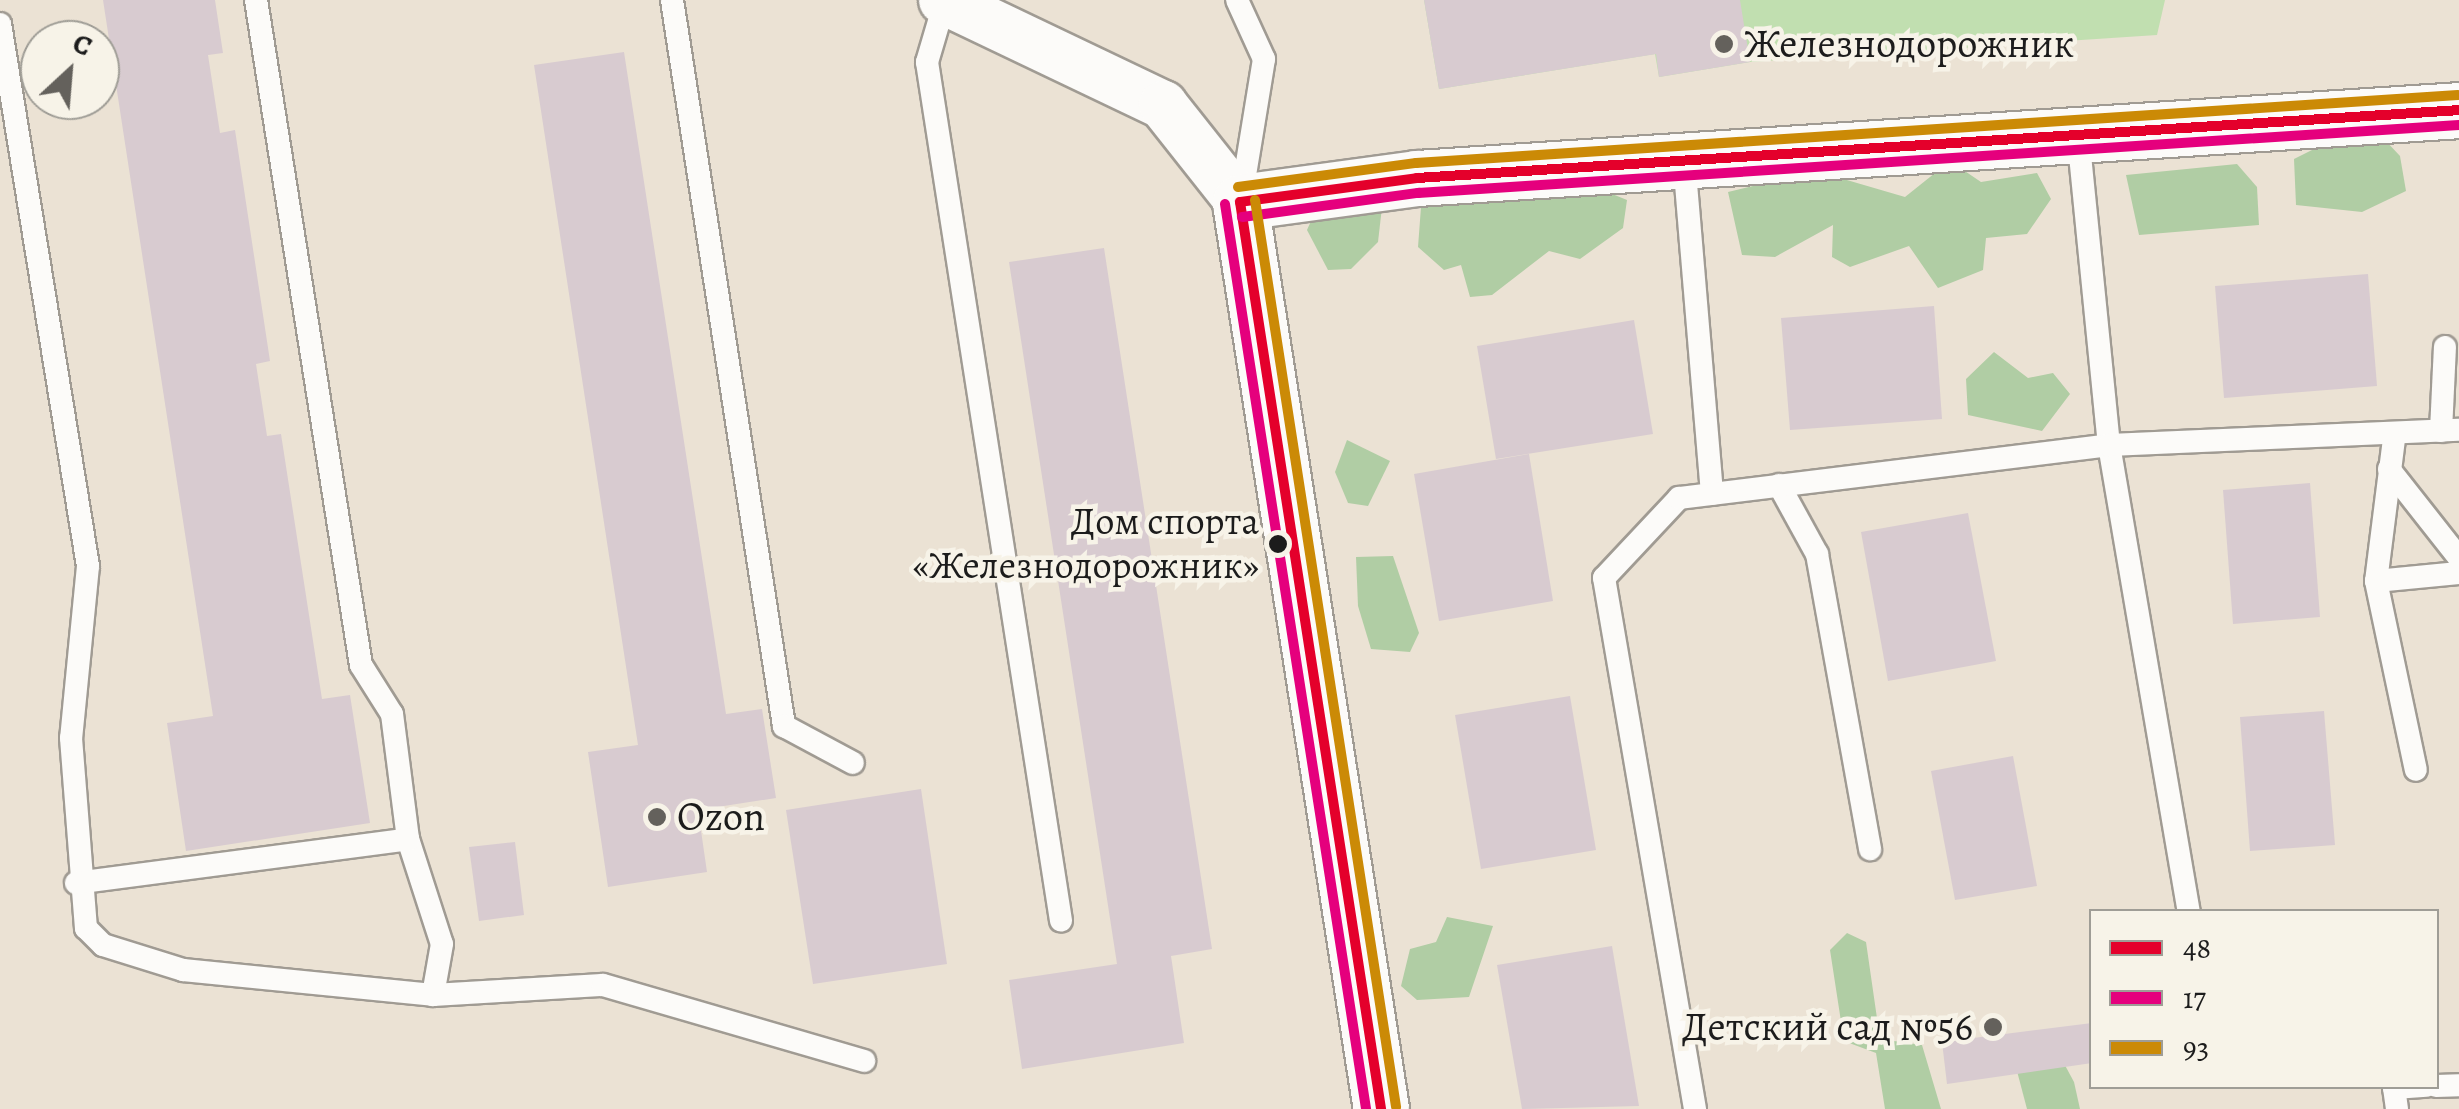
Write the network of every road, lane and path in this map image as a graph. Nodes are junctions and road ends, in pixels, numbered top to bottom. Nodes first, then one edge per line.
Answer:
1 (256, 0) edge
2 (672, 0) edge
3 (944, 0) edge
4 (1238, 0) edge
5 (0, 24) edge
6 (2459, 110) edge
7 (2078, 135) junction
8 (1684, 160) junction
9 (1240, 202) junction
10 (2445, 348) dead end
11 (2450, 430) edge
12 (2394, 439) junction
13 (2109, 445) junction
14 (2389, 469) junction
15 (1779, 485) junction
16 (1712, 494) junction
17 (2459, 558) edge
18 (2459, 574) edge
19 (2376, 581) junction
20 (854, 763) dead end
21 (2416, 770) dead end
22 (408, 839) junction
23 (1870, 849) dead end
24 (76, 884) junction
25 (2188, 909) edge
26 (1061, 921) dead end
27 (433, 995) junction
28 (864, 1061) dead end
29 (1381, 1109) edge
30 (1695, 1109) edge

1 - 22 lane
2 - 20 lane
3 - 9 street
3 - 26 lane
4 - 9 lane
5 - 24 lane
6 - 7 street
7 - 8 street
7 - 13 lane
8 - 9 street
8 - 16 lane
9 - 29 street
10 - 11 lane
11 - 12 lane
12 - 13 lane
12 - 14 lane
13 - 15 lane
13 - 25 lane
14 - 17 lane
14 - 19 lane
15 - 16 lane
15 - 23 lane
16 - 30 lane
18 - 19 lane
19 - 21 lane
22 - 24 lane
22 - 27 lane
24 - 27 lane
27 - 28 lane

